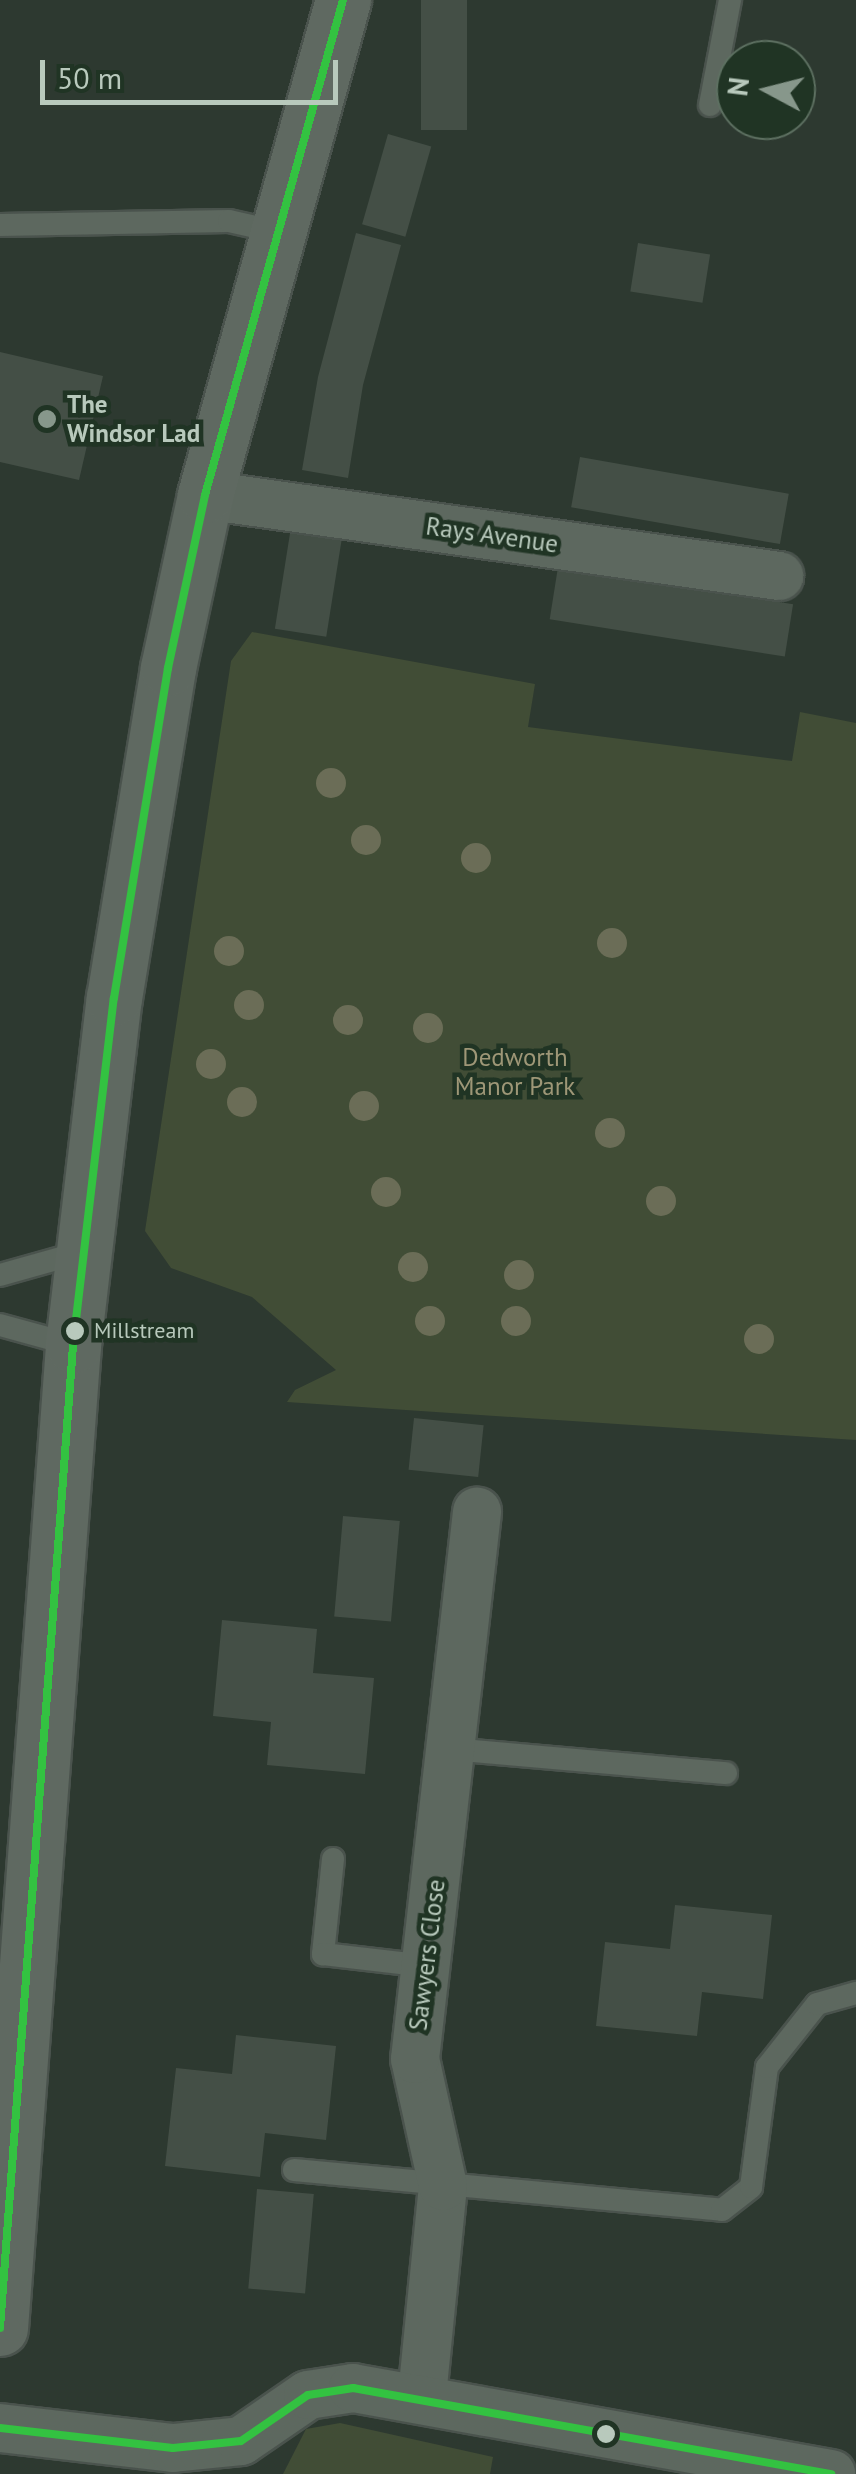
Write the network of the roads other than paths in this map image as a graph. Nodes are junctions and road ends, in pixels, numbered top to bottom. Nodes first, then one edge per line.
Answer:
1 (344, 0) edge
2 (730, 0) edge
3 (710, 104) dead end
4 (0, 225) edge
5 (278, 232) junction
6 (206, 495) junction
7 (779, 576) dead end
8 (82, 1252) junction
9 (0, 1276) edge
10 (0, 1325) edge
11 (73, 1344) junction
12 (477, 1512) dead end
13 (450, 1749) junction
14 (726, 1773) dead end
15 (333, 1859) dead end
16 (426, 1966) junction
17 (856, 1993) edge
18 (294, 2170) dead end
19 (444, 2186) junction
20 (0, 2328) edge
21 (422, 2396) junction
22 (0, 2428) edge
23 (248, 2458) edge
24 (831, 2474) edge

1 - 5 main road
2 - 3 lane
4 - 5 lane
5 - 6 main road
6 - 7 street, Rays Avenue
6 - 8 main road
8 - 9 lane
8 - 11 main road
10 - 11 lane
11 - 20 main road
12 - 13 street, Sawyers Close
13 - 14 lane
13 - 16 street, Sawyers Close
15 - 16 lane
16 - 19 street, Sawyers Close
17 - 19 lane
18 - 19 lane
19 - 21 street, Sawyers Close
21 - 23 street
21 - 24 street
22 - 23 street

